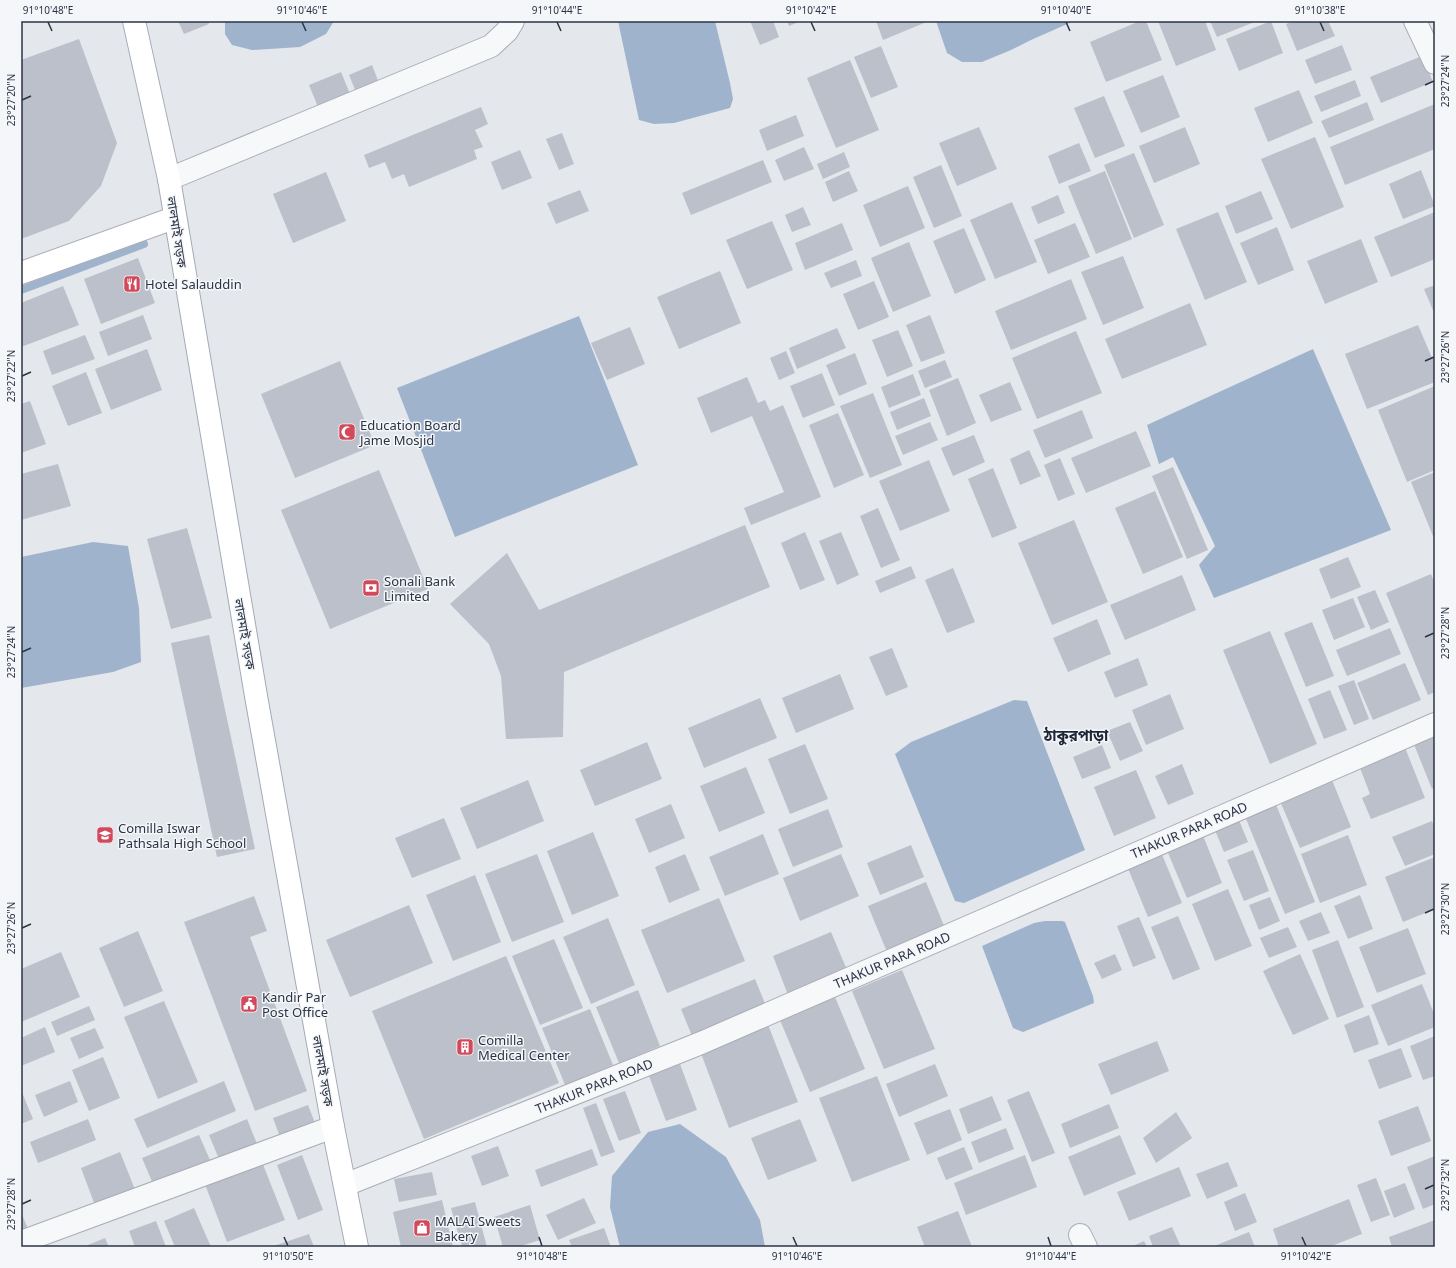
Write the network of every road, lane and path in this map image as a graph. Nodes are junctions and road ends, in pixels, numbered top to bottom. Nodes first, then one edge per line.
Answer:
1 (134, 21) edge
2 (513, 21) edge
3 (1415, 21) edge
4 (1435, 63) edge
5 (169, 179) junction
6 (174, 218) junction
7 (21, 273) edge
8 (1435, 724) edge
9 (333, 1127) junction
10 (345, 1185) junction
11 (21, 1242) edge
12 (357, 1247) edge

1 - 5 main road, লালমাই সড়ক
2 - 5 street
3 - 4 street
5 - 6 main road, লালমাই সড়ক
6 - 7 main road
6 - 9 main road, লালমাই সড়ক
8 - 10 street, THAKUR PARA ROAD
9 - 10 main road, লালমাই সড়ক
9 - 11 street
10 - 12 main road, লালমাই সড়ক

